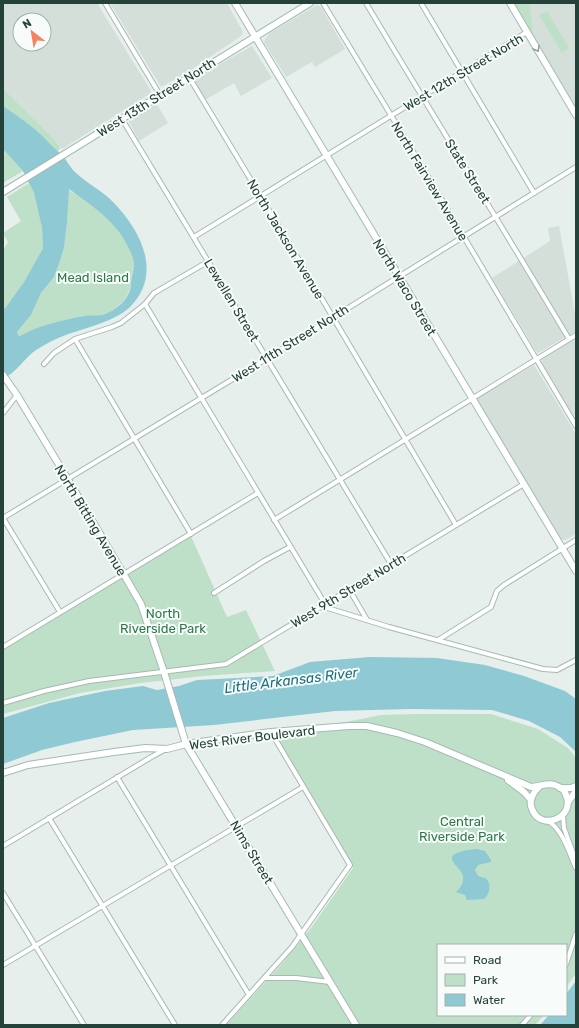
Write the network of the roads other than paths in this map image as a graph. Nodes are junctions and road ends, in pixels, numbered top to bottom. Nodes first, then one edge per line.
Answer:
1 (106, 3) edge
2 (235, 3) edge
3 (310, 3) edge
4 (323, 3) edge
5 (366, 3) edge
6 (421, 3) edge
7 (510, 3) edge
8 (527, 32) junction
9 (255, 36) junction
10 (462, 72) junction
11 (189, 77) junction
12 (160, 95) junction
13 (422, 97) junction
14 (391, 115) junction
15 (576, 115) edge
16 (122, 119) junction
17 (326, 155) junction
18 (576, 167) edge
19 (3, 192) edge
20 (534, 193) junction
21 (261, 196) junction
22 (496, 217) junction
23 (194, 237) junction
24 (464, 237) junction
25 (209, 261) junction
26 (399, 277) junction
27 (145, 304) junction
28 (333, 317) junction
29 (576, 335) edge
30 (75, 339) junction
31 (569, 339) junction
32 (267, 358) junction
33 (536, 359) junction
34 (44, 364) dead end
35 (3, 375) edge
36 (17, 395) junction
37 (201, 398) junction
38 (472, 398) junction
39 (3, 413) edge
40 (576, 426) edge
41 (134, 439) junction
42 (405, 439) junction
43 (68, 479) junction
44 (340, 479) junction
45 (524, 484) junction
46 (258, 493) junction
47 (3, 518) edge
48 (274, 520) junction
49 (456, 525) junction
50 (191, 534) junction
51 (576, 540) edge
52 (290, 547) junction
53 (563, 548) junction
54 (391, 564) junction
55 (576, 571) edge
56 (124, 574) junction
57 (349, 589) junction
58 (214, 592) dead end
59 (323, 605) junction
60 (60, 612) junction
61 (367, 621) junction
62 (438, 640) junction
63 (3, 647) edge
64 (576, 660) edge
65 (164, 672) junction
66 (3, 703) edge
67 (271, 732) junction
68 (186, 744) junction
69 (167, 749) junction
70 (495, 772) junction
71 (3, 773) edge
72 (117, 777) junction
73 (576, 786) edge
74 (539, 787) junction
75 (303, 788) junction
76 (560, 788) junction
77 (576, 791) edge
78 (531, 800) junction
79 (568, 802) junction
80 (563, 816) junction
81 (49, 818) junction
82 (548, 822) junction
83 (237, 827) junction
84 (3, 846) edge
85 (576, 860) edge
86 (171, 867) junction
87 (576, 868) edge
88 (3, 893) edge
89 (102, 907) junction
90 (576, 934) edge
91 (302, 935) junction
92 (36, 946) junction
93 (567, 961) edge
94 (3, 965) edge
95 (266, 978) junction
96 (330, 982) junction
97 (248, 995) junction
98 (530, 1016) edge
99 (84, 1025) edge
100 (175, 1025) edge
101 (222, 1025) edge
102 (356, 1025) edge
103 (522, 1025) edge

1 - 12 street
2 - 9 street, North Waco Street
3 - 9 street, West 13th Street North
4 - 14 street, North Fairview Avenue
5 - 13 street, State Street
6 - 10 street
7 - 8 street
8 - 10 street, West 12th Street North
8 -> 15 street
9 - 11 street, West 13th Street North
9 - 17 street, North Waco Street
10 - 13 street, West 12th Street North
10 - 20 street
11 - 12 street, West 13th Street North
11 - 21 street, North Jackson Avenue
12 - 16 street, West 13th Street North
13 - 14 street, West 12th Street North
13 - 22 street, State Street
14 - 17 street, West 12th Street North
14 - 24 street, North Fairview Avenue
16 - 19 street, West 13th Street North
16 - 23 street, Lewellen Street
17 - 21 street, West 12th Street North
17 - 26 street, North Waco Street
18 - 20 street, West 11th Street North
20 - 22 street, West 11th Street North
21 - 23 street, West 12th Street North
21 - 28 street, North Jackson Avenue
22 - 24 street, West 11th Street North
22 - 31 street, State Street
23 - 25 street, Lewellen Street
24 - 26 street, West 11th Street North
24 - 33 street, North Fairview Avenue
25 - 27 street
25 - 32 street, Lewellen Street
26 - 28 street, West 11th Street North
26 - 38 street, North Waco Street
27 - 30 street
27 - 37 street
28 - 32 street, West 11th Street North
28 - 42 street, North Jackson Avenue
29 - 31 street
30 - 34 street
30 - 41 street
31 - 33 street
32 - 37 street, West 11th Street North
32 - 44 street, Lewellen Street
33 - 38 street
33 - 40 street, North Fairview Avenue
35 - 36 street, North Bitting Avenue
36 - 39 street
36 - 43 street, North Bitting Avenue
37 - 41 street, West 11th Street North
37 - 46 street
38 - 42 street
38 - 45 street, North Waco Street
41 - 43 street, West 11th Street North
41 - 50 street
42 - 44 street
42 - 49 street, North Jackson Avenue
43 - 47 street, West 11th Street North
43 - 56 street, North Bitting Avenue
44 - 48 street
44 - 54 street, Lewellen Street
45 - 49 street, West 9th Street North
45 - 53 street, North Waco Street
46 - 48 street
46 - 50 street
47 - 60 street
48 - 52 street
49 - 54 street, West 9th Street North
50 - 56 street
51 - 53 street
52 - 58 street
52 - 59 street
53 - 55 street, North Waco Street
53 - 62 street
54 - 57 street, West 9th Street North
56 - 60 street
56 - 65 street, North Bitting Avenue
57 - 59 street, West 9th Street North
57 - 61 street
59 - 61 street
59 - 65 street, West 9th Street North
60 - 63 street
61 - 62 street
62 - 64 street
65 - 66 street, West 9th Street North
65 - 68 street, Nims Street
67 - 68 street, West River Boulevard
67 - 70 street, West River Boulevard
67 - 75 street
68 - 69 street, West River Boulevard
68 - 83 street, Nims Street
69 - 71 street, West River Boulevard
69 - 72 street
70 - 74 street, West River Boulevard
70 - 78 street, West River Boulevard
72 - 81 street
72 - 86 street
73 - 76 street
74 - 76 street
74 - 78 street
75 - 83 street
75 - 91 street
76 - 79 street
77 - 79 street
78 - 82 street
79 - 80 street
80 - 82 street
80 - 85 street
81 - 84 street
81 - 89 street
82 - 87 street
83 - 86 street
83 - 91 street, Nims Street
86 - 89 street
86 - 97 street
88 - 92 street
89 - 92 street
89 - 100 street
90 - 93 street
91 - 95 street
91 - 96 street, Nims Street
92 - 94 street
92 - 99 street
95 - 96 street
95 - 97 street
96 - 102 street, Nims Street
97 - 101 street
98 - 103 street

